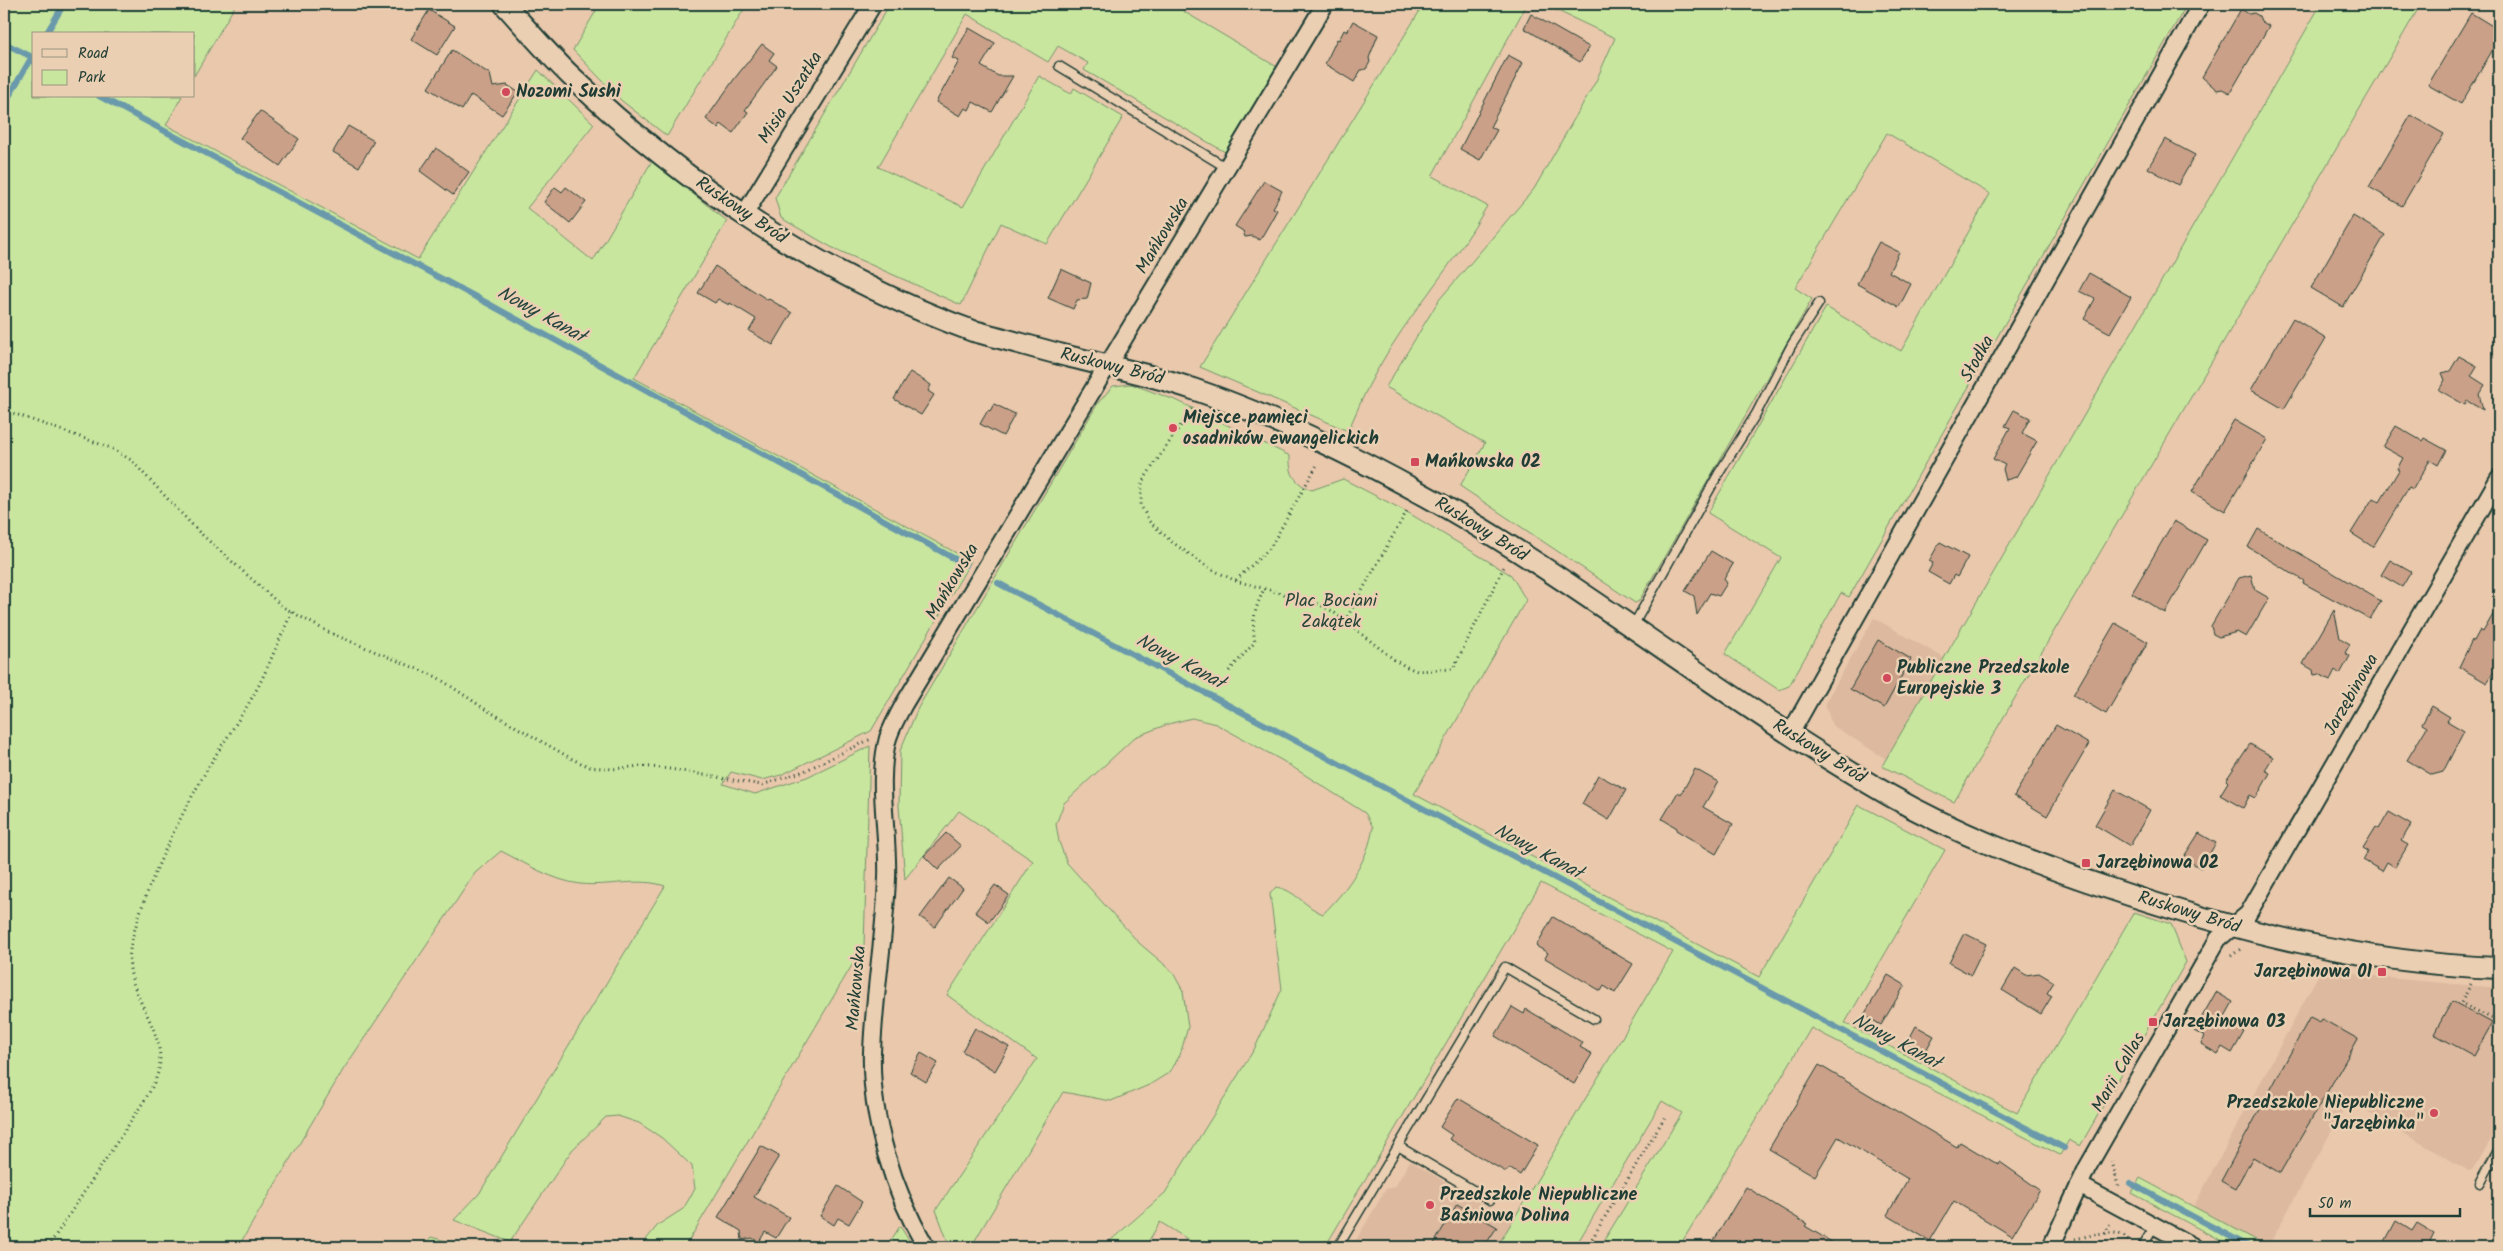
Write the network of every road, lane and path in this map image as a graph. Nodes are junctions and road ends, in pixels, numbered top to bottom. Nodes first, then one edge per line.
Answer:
1 (504, 4) edge
2 (873, 4) edge
3 (1325, 4) edge
4 (2201, 4) edge
5 (1059, 66) dead end
6 (1227, 168) junction
7 (744, 214) junction
8 (1819, 303) dead end
9 (1108, 366) junction
10 (1196, 402) dead end
11 (4, 410) edge
12 (1316, 465) dead end
13 (2499, 478) edge
14 (1408, 509) dead end
15 (1504, 567) dead end
16 (1236, 581) junction
17 (1264, 589) junction
18 (292, 612) junction
19 (1345, 621) junction
20 (1632, 627) junction
21 (1229, 671) dead end
22 (1790, 734) junction
23 (888, 737) junction
24 (2233, 926) junction
25 (2499, 968) edge
26 (2470, 986) dead end
27 (1594, 1019) dead end
28 (2499, 1022) edge
29 (1666, 1115) dead end
30 (1398, 1146) junction
31 (2499, 1149) edge
32 (2110, 1153) dead end
33 (2480, 1183) dead end
34 (2079, 1185) junction
35 (1490, 1200) dead end
36 (2119, 1207) junction
37 (2155, 1226) junction
38 (2105, 1234) junction
39 (2054, 1240) edge
40 (48, 1247) edge
41 (926, 1247) edge
42 (1338, 1247) edge
43 (1587, 1247) edge
44 (2132, 1247) edge
45 (2142, 1247) edge
46 (2194, 1247) edge

1 - 7 street, Ruskowy Bród
2 - 7 street, Misia Uszatka
3 - 6 street, Mańkowska
4 - 22 street, Słodka
5 - 6 lane
6 - 9 street, Mańkowska
7 - 9 street, Ruskowy Bród
8 - 20 lane
9 - 20 street, Ruskowy Bród
9 - 23 street, Mańkowska
10 - 16 path
11 - 18 path
12 - 16 path
13 - 24 street, Jarzębinowa
14 - 19 path
15 - 19 path
16 - 17 path
17 - 19 path
17 - 21 path
18 - 23 path
18 - 40 path
20 - 22 street, Ruskowy Bród
22 - 24 street, Ruskowy Bród
23 - 41 street, Mańkowska
24 - 25 street, Ruskowy Bród
24 - 34 street, Marii Callas
26 - 28 path
27 - 30 lane
29 - 43 path
30 - 35 lane
30 - 42 lane
31 - 33 lane
32 - 36 path
34 - 36 street
34 - 39 street, Marii Callas
36 - 37 street
36 - 38 path
37 - 45 lane
37 - 46 street
38 - 39 path
38 - 44 path

